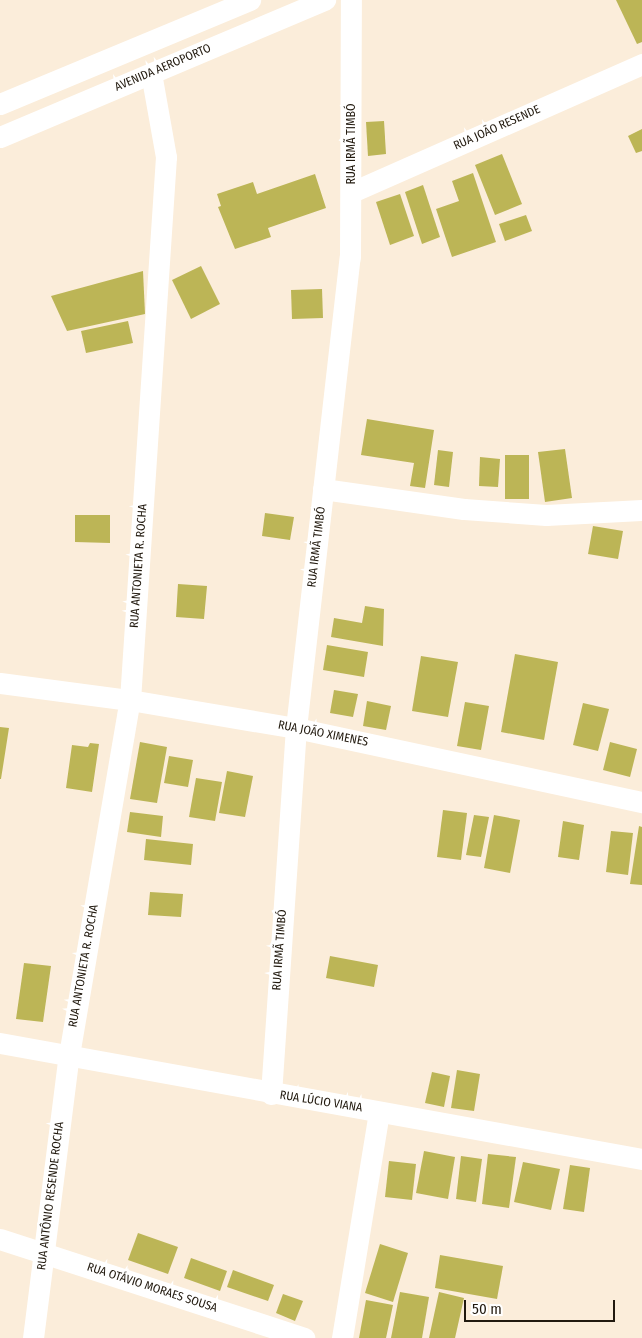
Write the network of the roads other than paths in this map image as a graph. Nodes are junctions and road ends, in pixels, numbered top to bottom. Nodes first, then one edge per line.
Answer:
1 (250, 0) edge
2 (326, 0) edge
3 (351, 0) edge
4 (642, 64) edge
5 (150, 73) junction
6 (0, 104) edge
7 (0, 137) edge
8 (352, 192) junction
9 (323, 489) junction
10 (642, 510) edge
11 (0, 683) edge
12 (130, 700) junction
13 (296, 728) junction
14 (642, 802) edge
15 (0, 1043) edge
16 (69, 1055) junction
17 (271, 1094) junction
18 (379, 1112) junction
19 (642, 1159) edge
20 (0, 1238) edge
21 (44, 1252) junction
22 (33, 1338) edge
23 (304, 1338) edge
24 (342, 1338) edge

1 - 6 street
2 - 5 street, AVENIDA AEROPORTO
3 - 8 street, RUA IRMÃ TIMBÓ
4 - 8 street, RUA JOÃO RESENDE
5 - 7 street, AVENIDA AEROPORTO
5 - 12 street, RUA ANTONIETA R. ROCHA
8 - 9 street, RUA IRMÃ TIMBÓ
9 - 10 street
9 - 13 street, RUA IRMÃ TIMBÓ
11 - 12 street, RUA JOÃO XIMENES
12 - 13 street, RUA JOÃO XIMENES
12 - 16 street, RUA ANTONIETA R. ROCHA
13 - 14 street, RUA JOÃO XIMENES
13 - 17 street, RUA IRMÃ TIMBÓ
15 - 16 street, RUA LÚCIO VIANA
16 - 17 street, RUA LÚCIO VIANA
16 - 21 street, RUA ANTÔNIO RESENDE ROCHA
17 - 18 street, RUA LÚCIO VIANA
18 - 19 street, RUA LÚCIO VIANA
18 - 24 street
20 - 21 street, RUA OTÁVIO MORAES SOUSA
21 - 22 street, RUA ANTÔNIO RESENDE ROCHA
21 - 23 street, RUA OTÁVIO MORAES SOUSA

